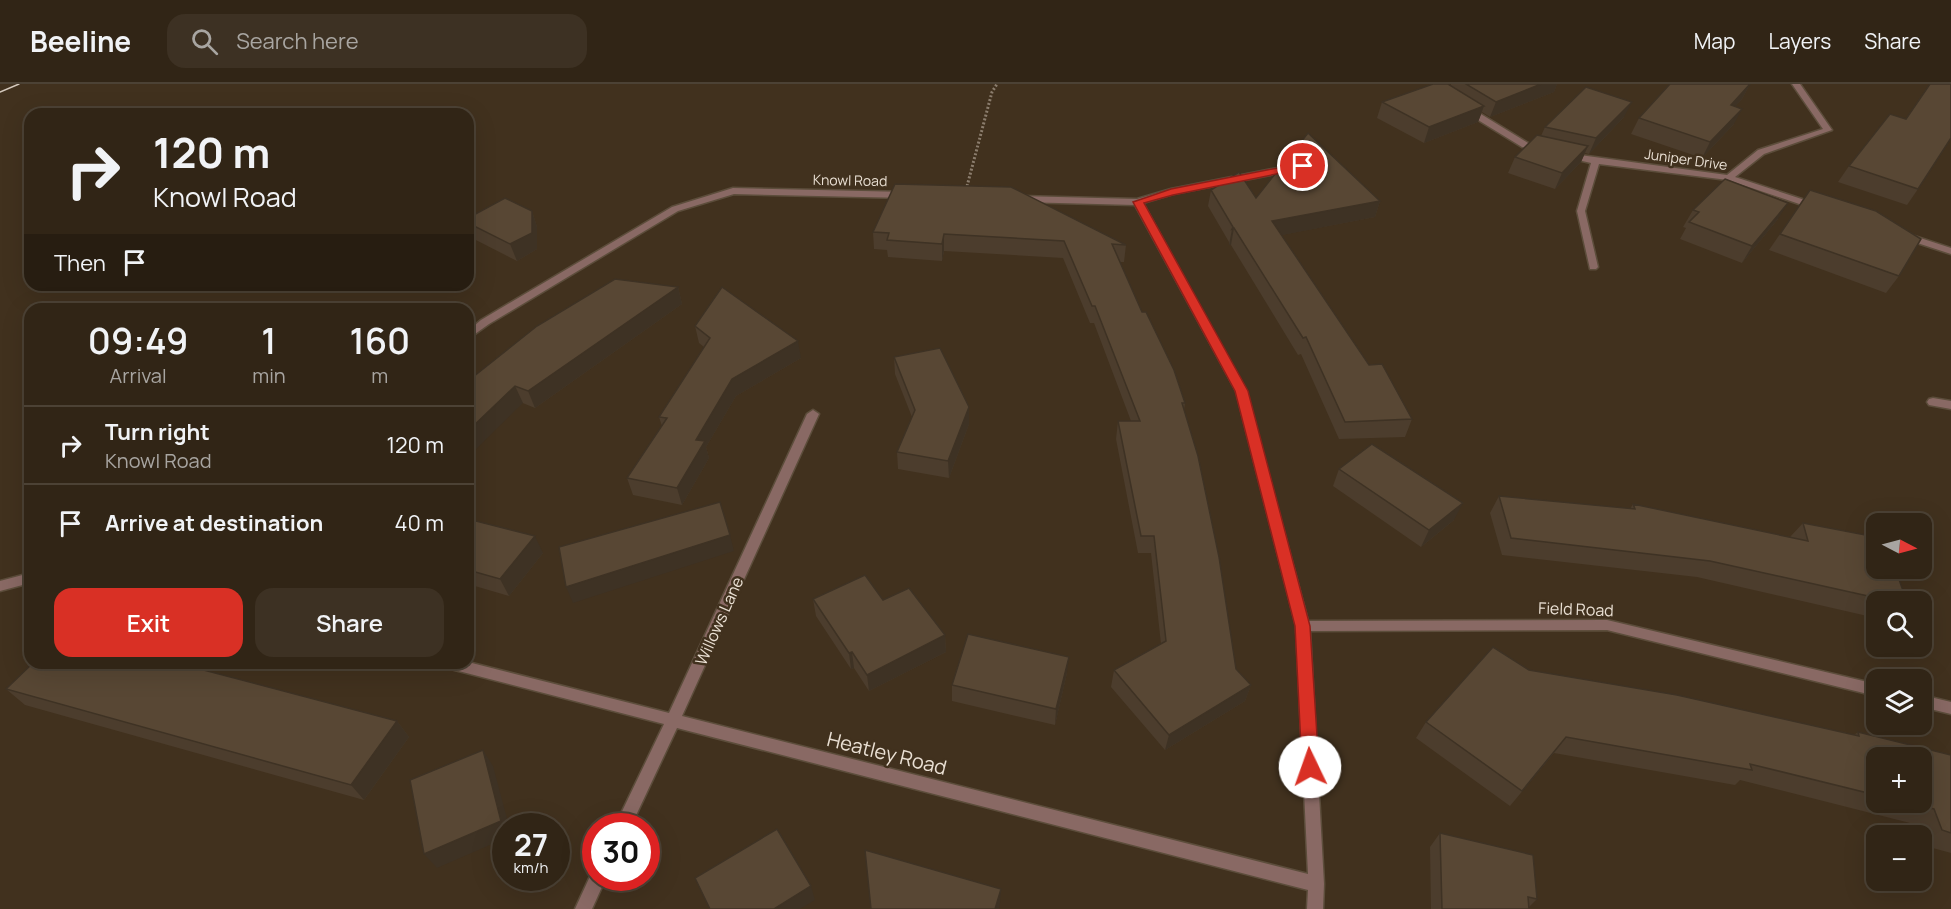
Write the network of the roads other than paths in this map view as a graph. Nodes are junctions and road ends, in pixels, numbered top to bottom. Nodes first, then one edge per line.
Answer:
1 (1796, 84) edge
2 (1456, 102) edge
3 (1596, 161) junction
4 (1303, 166) edge
5 (1728, 178) junction
6 (918, 195) edge
7 (964, 196) edge
8 (1138, 202) junction
9 (1829, 211) edge
10 (1895, 233) edge
11 (1951, 251) edge
12 (1593, 267) dead end
13 (474, 331) edge
14 (1933, 402) dead end
15 (1951, 405) edge
16 (813, 414) dead end
17 (24, 580) edge
18 (0, 586) edge
19 (1303, 626) junction
20 (470, 669) edge
21 (1866, 688) edge
22 (1932, 703) edge
23 (1951, 708) edge
24 (673, 721) junction
25 (628, 813) edge
26 (1316, 884) junction
27 (592, 891) edge
28 (583, 909) edge
29 (1315, 909) edge

1 - 5 street
2 - 3 street, Juniper Drive
3 - 5 street, Juniper Drive
3 - 12 street
4 - 8 street
5 - 9 street, Juniper Drive
6 - 13 street, Knowl Road
7 - 8 street
8 - 19 street
10 - 11 street
14 - 15 street
16 - 24 street, Willows Lane
17 - 18 street
19 - 21 street, Field Road
19 - 26 street
20 - 24 street, Heatley Road
22 - 23 street
24 - 25 street, Willows Lane
24 - 26 street, Heatley Road
26 - 29 street
27 - 28 street

